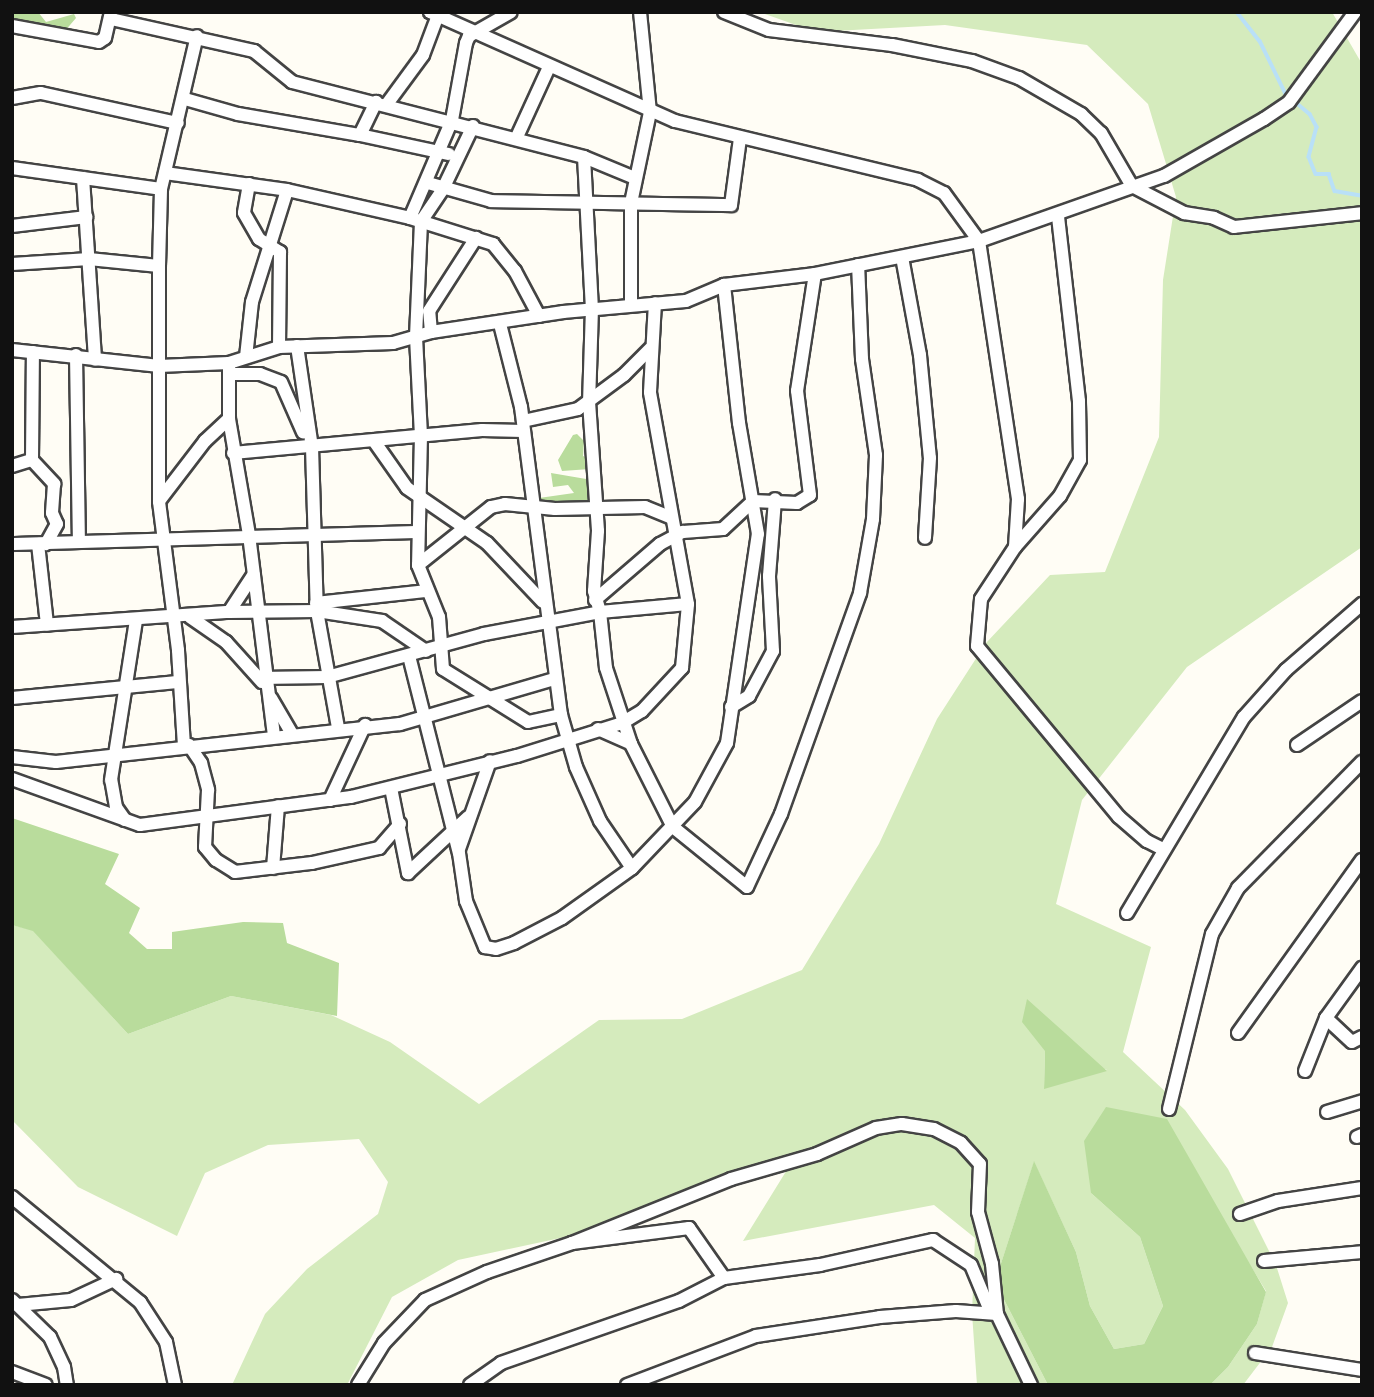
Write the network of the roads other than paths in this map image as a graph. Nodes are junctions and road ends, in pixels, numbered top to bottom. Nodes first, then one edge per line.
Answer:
1 (511, 12) edge
2 (640, 12) edge
3 (724, 12) edge
4 (1355, 12) edge
5 (434, 14) edge
6 (111, 15) edge
7 (12, 26) edge
8 (476, 32) junction
9 (197, 36) junction
10 (549, 67) junction
11 (12, 98) edge
12 (185, 99) junction
13 (382, 103) junction
14 (650, 112) junction
15 (452, 120) junction
16 (178, 123) junction
17 (473, 126) junction
18 (360, 135) junction
19 (740, 138) junction
20 (516, 139) junction
21 (441, 152) junction
22 (459, 157) junction
23 (584, 157) junction
24 (12, 168) edge
25 (165, 173) junction
26 (635, 177) junction
27 (83, 178) junction
28 (428, 183) junction
29 (248, 184) junction
30 (1132, 186) junction
31 (161, 189) junction
32 (443, 189) junction
33 (287, 190) junction
34 (631, 203) junction
35 (585, 205) junction
36 (1362, 214) edge
37 (1058, 216) junction
38 (86, 217) junction
39 (416, 220) junction
40 (12, 226) edge
41 (476, 238) junction
42 (979, 240) junction
43 (270, 243) junction
44 (902, 257) junction
45 (89, 259) junction
46 (12, 264) edge
47 (858, 265) junction
48 (159, 266) junction
49 (815, 274) junction
50 (724, 285) junction
51 (655, 303) junction
52 (631, 305) junction
53 (592, 308) junction
54 (539, 316) junction
55 (500, 324) junction
56 (431, 332) junction
57 (416, 337) junction
58 (297, 346) junction
59 (279, 347) junction
60 (650, 349) junction
61 (12, 350) edge
62 (33, 352) junction
63 (76, 355) junction
64 (246, 357) junction
65 (95, 360) junction
66 (159, 366) junction
67 (229, 369) junction
68 (589, 402) junction
69 (229, 419) junction
70 (523, 426) junction
71 (421, 435) junction
72 (374, 441) junction
73 (312, 445) junction
74 (233, 453) junction
75 (32, 460) junction
76 (12, 466) edge
77 (419, 496) junction
78 (775, 499) junction
79 (753, 501) junction
80 (159, 502) junction
81 (533, 507) junction
82 (595, 507) junction
83 (672, 518) junction
84 (463, 528) junction
85 (418, 532) junction
86 (317, 533) junction
87 (249, 535) junction
88 (677, 537) junction
89 (925, 538) dead end
90 (162, 539) junction
91 (79, 541) junction
92 (12, 544) edge
93 (42, 544) junction
94 (1015, 547) junction
95 (418, 565) junction
96 (254, 574) junction
97 (427, 591) junction
98 (543, 602) junction
99 (688, 604) junction
100 (1362, 604) edge
101 (598, 606) junction
102 (316, 607) junction
103 (229, 612) junction
104 (259, 612) junction
105 (190, 617) junction
106 (174, 618) junction
107 (136, 621) junction
108 (47, 624) junction
109 (546, 625) junction
110 (12, 627) edge
111 (432, 649) junction
112 (409, 656) junction
113 (327, 677) junction
114 (554, 679) junction
115 (177, 682) junction
116 (263, 682) junction
117 (124, 686) junction
118 (491, 697) junction
119 (12, 698) edge
120 (1362, 701) edge
121 (731, 708) junction
122 (561, 715) junction
123 (424, 718) junction
124 (622, 723) junction
125 (365, 725) junction
126 (338, 728) junction
127 (598, 729) junction
128 (292, 734) junction
129 (274, 736) junction
130 (568, 740) junction
131 (631, 744) junction
132 (186, 745) junction
133 (1297, 745) dead end
134 (114, 755) junction
135 (12, 757) edge
136 (490, 761) junction
137 (1362, 762) edge
138 (436, 776) junction
139 (12, 779) edge
140 (391, 788) junction
141 (330, 800) junction
142 (278, 806) junction
143 (207, 816) junction
144 (468, 817) junction
145 (125, 820) junction
146 (400, 824) junction
147 (673, 827) junction
148 (452, 828) junction
149 (1163, 849) junction
150 (459, 853) junction
151 (1362, 860) edge
152 (273, 868) junction
153 (632, 868) junction
154 (1127, 913) dead end
155 (1362, 968) edge
156 (1326, 1018) junction
157 (1238, 1033) dead end
158 (1362, 1037) edge
159 (1305, 1071) dead end
160 (1362, 1101) edge
161 (1169, 1109) dead end
162 (1326, 1112) dead end
163 (1362, 1188) edge
164 (12, 1197) edge
165 (1240, 1214) dead end
166 (572, 1243) junction
167 (1362, 1252) edge
168 (1264, 1261) dead end
169 (724, 1278) junction
170 (116, 1279) junction
171 (15, 1303) edge
172 (994, 1314) junction
173 (1255, 1353) dead end
174 (1362, 1370) edge
175 (12, 1372) edge
176 (33, 1382) edge
177 (46, 1385) edge
178 (66, 1385) edge
179 (175, 1385) edge
180 (358, 1385) edge
181 (470, 1385) edge
182 (627, 1385) edge
183 (1031, 1385) edge

1 - 8 street
2 - 14 street
3 - 30 street
4 - 30 street
5 - 8 street
5 - 13 street
6 - 7 street
6 - 9 street
8 - 10 street
8 - 15 street
9 - 12 street
9 - 13 street
10 - 14 street
10 - 20 street
11 - 16 street
12 - 16 street
12 - 18 street
13 - 15 street
13 - 18 street
14 - 19 street
14 - 26 street
15 - 17 street
15 - 21 street
16 - 25 street
17 - 20 street
17 - 22 street
18 - 21 street
19 - 34 street
19 - 42 street
20 - 23 street
21 - 22 street
21 - 28 street
22 - 32 street
23 - 26 street
23 - 35 street
24 - 27 street
25 - 29 street
25 - 31 street
26 - 34 street
27 - 31 street
27 - 38 street
28 - 32 street
28 - 39 street
29 - 33 street
29 - 43 street
30 - 36 street
30 - 37 street
31 - 48 street
32 - 35 street
32 - 39 street
33 - 39 street
33 - 43 street
34 - 35 street
34 - 52 street
35 - 53 street
37 - 42 street
37 - 94 street
38 - 40 street
38 - 45 street
39 - 41 street
39 - 57 street
41 - 54 street
41 - 56 street
42 - 44 street
42 - 94 street
43 - 59 street
43 - 64 street
44 - 47 street
44 - 89 street
45 - 46 street
45 - 48 street
45 - 65 street
47 - 49 street
47 - 147 street
48 - 66 street
49 - 50 street
49 - 78 street
50 - 51 street
50 - 79 street
51 - 52 street
51 - 60 street
52 - 53 street
53 - 54 street
53 - 68 street
54 - 55 street
55 - 56 street
55 - 70 street
56 - 57 street
57 - 58 street
57 - 71 street
58 - 59 street
58 - 73 street
59 - 64 street
60 - 68 street
60 - 83 street
61 - 62 street
62 - 63 street
62 - 75 street
63 - 65 street
63 - 91 street
64 - 67 street
65 - 66 street
66 - 67 street
66 - 80 street
67 - 69 street
67 - 73 street
68 - 70 street
68 - 82 street
69 - 74 street
69 - 80 street
70 - 71 street
70 - 81 street
71 - 72 street
71 - 77 street
72 - 73 street
72 - 77 street
73 - 74 street
73 - 86 street
74 - 87 street
75 - 76 street
75 - 93 street
77 - 84 street
77 - 85 street
78 - 79 street
78 - 121 street
79 - 88 street
79 - 121 street
80 - 90 street
81 - 82 street
81 - 84 street
81 - 98 street
82 - 83 street
82 - 101 street
83 - 88 street
84 - 95 street
84 - 98 street
85 - 86 street
85 - 95 street
86 - 87 street
86 - 102 street
87 - 90 street
87 - 96 street
88 - 99 street
88 - 101 street
90 - 91 street
90 - 106 street
91 - 93 street
92 - 93 street
93 - 108 street
94 - 149 street
95 - 97 street
96 - 103 street
96 - 104 street
97 - 102 street
97 - 111 street
98 - 109 street
99 - 101 street
99 - 124 street
100 - 149 street
101 - 109 street
101 - 124 street
102 - 104 street
102 - 111 street
102 - 113 street
103 - 104 street
103 - 105 street
104 - 116 street
105 - 106 street
105 - 116 street
106 - 107 street
106 - 115 street
107 - 108 street
107 - 117 street
108 - 110 street
109 - 111 street
109 - 114 street
111 - 112 street
111 - 118 street
112 - 113 street
112 - 123 street
113 - 116 street
113 - 126 street
114 - 118 street
114 - 122 street
115 - 117 street
115 - 132 street
116 - 128 street
116 - 129 street
117 - 119 street
117 - 134 street
118 - 122 street
118 - 123 street
120 - 133 street
121 - 147 street
122 - 130 street
123 - 125 street
123 - 138 street
124 - 127 street
124 - 131 street
125 - 126 street
125 - 141 street
126 - 128 street
127 - 130 street
127 - 131 street
128 - 129 street
129 - 132 street
130 - 136 street
130 - 153 street
131 - 147 street
132 - 134 street
132 - 143 street
134 - 135 street
134 - 145 street
136 - 138 street
136 - 144 street
137 - 161 street
138 - 140 street
138 - 148 street
139 - 145 street
140 - 141 street
140 - 146 street
141 - 142 street
142 - 143 street
142 - 152 street
143 - 145 street
143 - 152 street
144 - 148 street
144 - 150 street
146 - 148 street
146 - 152 street
147 - 153 street
148 - 150 street
149 - 154 street
150 - 153 street
151 - 157 street
155 - 156 street
156 - 158 street
156 - 159 street
160 - 162 street
163 - 165 street
164 - 170 street
166 - 169 street
166 - 172 street
166 - 180 street
167 - 168 street
169 - 172 street
169 - 181 street
170 - 171 street
170 - 179 street
171 - 178 street
172 - 182 street
172 - 183 street
173 - 174 street
175 - 176 street
176 - 177 street

